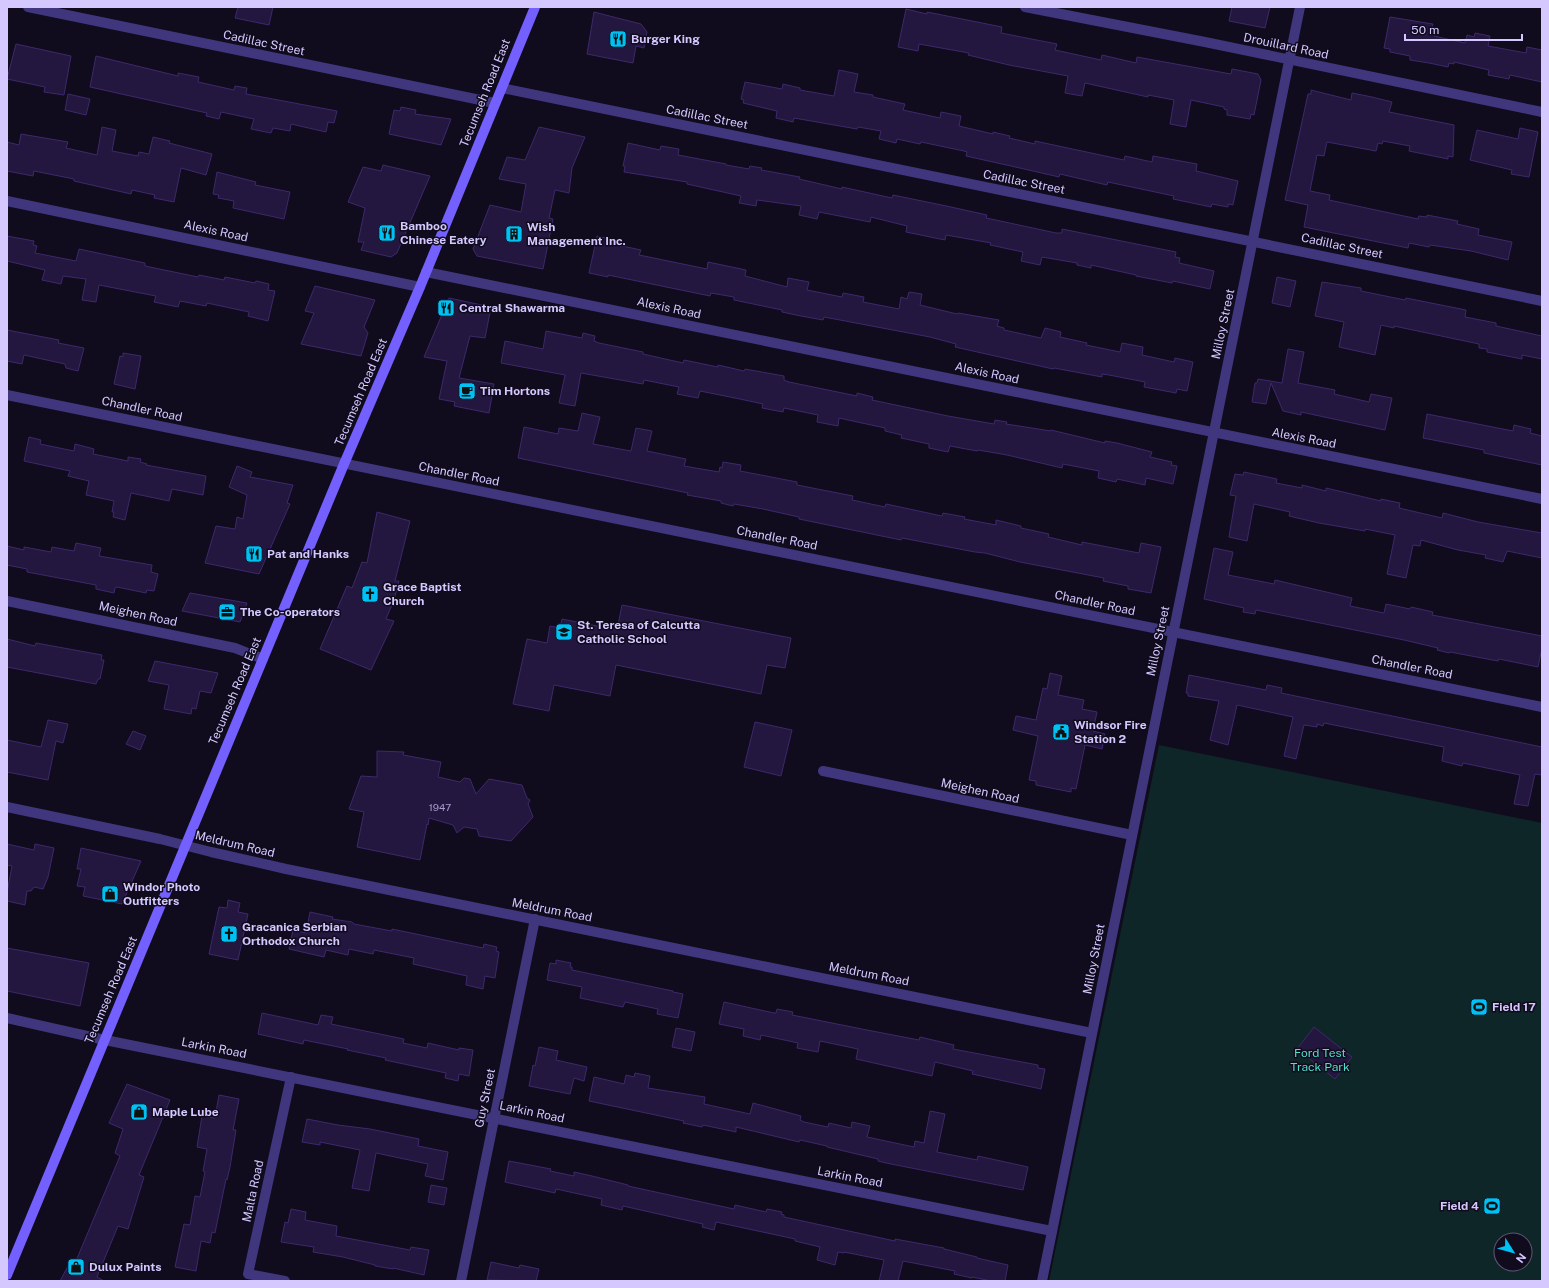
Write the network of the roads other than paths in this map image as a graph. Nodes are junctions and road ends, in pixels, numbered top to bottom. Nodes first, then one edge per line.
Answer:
1 (28, 7) edge
2 (535, 7) edge
3 (1025, 7) edge
4 (1300, 7) edge
5 (1289, 61) junction
6 (502, 88) junction
7 (496, 103) junction
8 (1542, 112) edge
9 (7, 201) edge
10 (1252, 241) junction
11 (426, 272) junction
12 (420, 286) junction
13 (1542, 301) edge
14 (7, 394) edge
15 (1214, 432) junction
16 (344, 464) junction
17 (1542, 499) edge
18 (7, 601) edge
19 (1174, 632) junction
20 (263, 658) junction
21 (1542, 707) edge
22 (823, 771) dead end
23 (7, 807) edge
24 (1132, 835) junction
25 (185, 846) junction
26 (535, 919) junction
27 (7, 1018) edge
28 (1092, 1033) junction
29 (105, 1040) junction
30 (291, 1077) junction
31 (494, 1118) junction
32 (1052, 1231) junction
33 (7, 1275) edge
34 (285, 1281) edge
35 (461, 1281) edge
36 (1042, 1281) edge

1 - 7 street, Cadillac Street
2 - 6 main road, Tecumseh Road East
3 - 5 street, Drouillard Road
4 - 5 street, Milloy Street
5 - 8 street, Drouillard Road
5 - 10 street, Milloy Street
6 - 7 main road, Tecumseh Road East
6 - 10 street, Cadillac Street
7 - 11 main road, Tecumseh Road East
9 - 12 street, Alexis Road
10 - 13 street, Cadillac Street
10 - 15 street, Milloy Street
11 - 12 main road, Tecumseh Road East
11 - 15 street, Alexis Road
12 - 16 main road, Tecumseh Road East
14 - 16 street, Chandler Road
15 - 17 street, Alexis Road
15 - 19 street, Milloy Street
16 - 19 street, Chandler Road
16 - 20 main road, Tecumseh Road East
18 - 20 street, Meighen Road
19 - 21 street, Chandler Road
19 - 24 street, Milloy Street
20 - 25 main road, Tecumseh Road East
22 - 24 street, Meighen Road
23 - 25 street, Meldrum Road
24 - 28 street, Milloy Street
25 - 26 street, Meldrum Road
25 - 29 main road, Tecumseh Road East
26 - 28 street, Meldrum Road
26 - 31 street, Guy Street
27 - 29 street, Larkin Road
28 - 32 street, Milloy Street
29 - 30 street, Larkin Road
29 - 33 main road, Tecumseh Road East
30 - 31 street, Larkin Road
30 - 34 street, Malta Road
31 - 32 street, Larkin Road
31 - 35 street, Guy Street
32 - 36 street, Milloy Street

